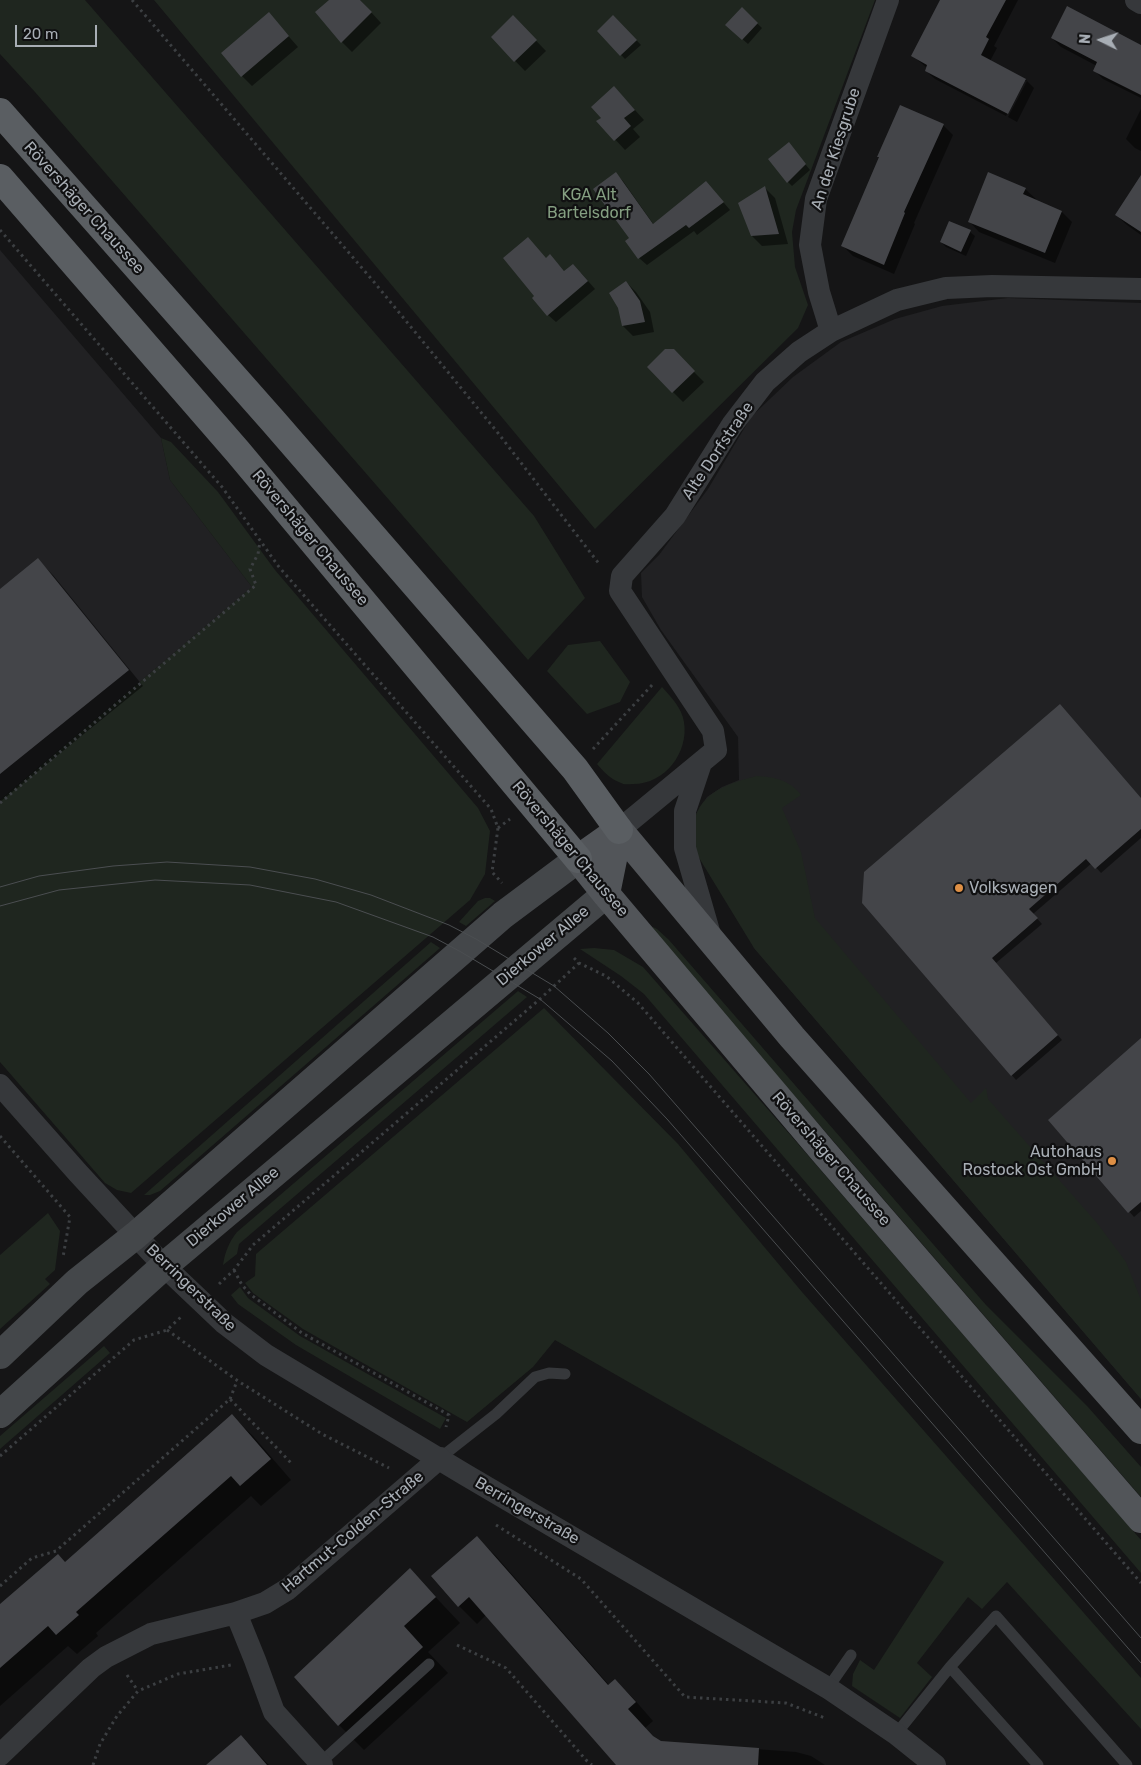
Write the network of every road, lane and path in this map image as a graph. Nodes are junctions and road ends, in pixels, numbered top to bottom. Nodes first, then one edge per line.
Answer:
1 (132, 0) edge
2 (888, 0) edge
3 (1136, 0) edge
4 (1141, 3) edge
5 (0, 112) edge
6 (0, 178) edge
7 (0, 230) edge
8 (1141, 289) edge
9 (832, 331) junction
10 (260, 540) junction
11 (620, 591) junction
12 (701, 763) junction
13 (0, 802) edge
14 (619, 830) junction
15 (578, 859) junction
16 (492, 872) dead end
17 (606, 894) junction
18 (712, 943) junction
19 (0, 1085) edge
20 (0, 1136) edge
21 (136, 1235) junction
22 (62, 1265) dead end
23 (164, 1266) junction
24 (167, 1330) dead end
25 (134, 1340) dead end
26 (0, 1355) edge
27 (565, 1374) dead end
28 (238, 1381) junction
29 (230, 1399) junction
30 (0, 1414) edge
31 (1141, 1430) edge
32 (0, 1456) edge
33 (440, 1458) junction
34 (293, 1465) dead end
35 (390, 1469) dead end
36 (1141, 1519) edge
37 (490, 1521) dead end
38 (1141, 1584) edge
39 (0, 1586) edge
40 (236, 1613) junction
41 (457, 1645) dead end
42 (851, 1654) dead end
43 (255, 1660) junction
44 (429, 1664) dead end
45 (950, 1667) junction
46 (828, 1688) junction
47 (828, 1720) dead end
48 (896, 1734) junction
49 (0, 1755) edge
50 (321, 1764) edge
51 (92, 1765) edge
52 (592, 1765) edge
53 (935, 1765) edge
54 (1038, 1765) edge
55 (1127, 1765) edge

1 - 11 path
2 - 9 street, An der Kiesgrube
3 - 4 street
5 - 14 highway, Rövershäger Chaussee
6 - 15 highway, Rövershäger Chaussee
7 - 10 path
8 - 9 street, Alte Dorfstraße
9 - 11 street, Alte Dorfstraße
10 - 13 path
10 - 16 path
11 - 12 street
12 - 14 street
12 - 18 street, Rövershäger Chaussee
14 - 15 main road
14 - 17 main road
14 - 18 main road, Rövershäger Chaussee
15 - 17 main road, Rövershäger Chaussee
15 - 21 main road
17 - 23 main road, Dierkower Allee
17 - 36 main road, Rövershäger Chaussee
18 - 31 main road, Rövershäger Chaussee
19 - 21 street
20 - 22 path
21 - 23 street, Berringerstraße
21 - 26 main road
23 - 30 main road, Dierkower Allee
23 - 33 street, Berringerstraße
24 - 28 path
25 - 32 path
27 - 33 lane
28 - 29 path
28 - 35 path
29 - 34 path
29 - 39 path
33 - 38 path
33 - 40 street, Hartmut-Colden-Straße
33 - 46 street, Berringerstraße
37 - 47 path
40 - 43 street
40 - 49 street, Hartmut-Colden-Straße
41 - 52 path
42 - 46 lane
43 - 50 street
43 - 51 path
44 - 50 lane
45 - 48 lane
45 - 54 lane
45 - 55 lane
46 - 48 street, Berringerstraße
48 - 53 street, Berringerstraße

